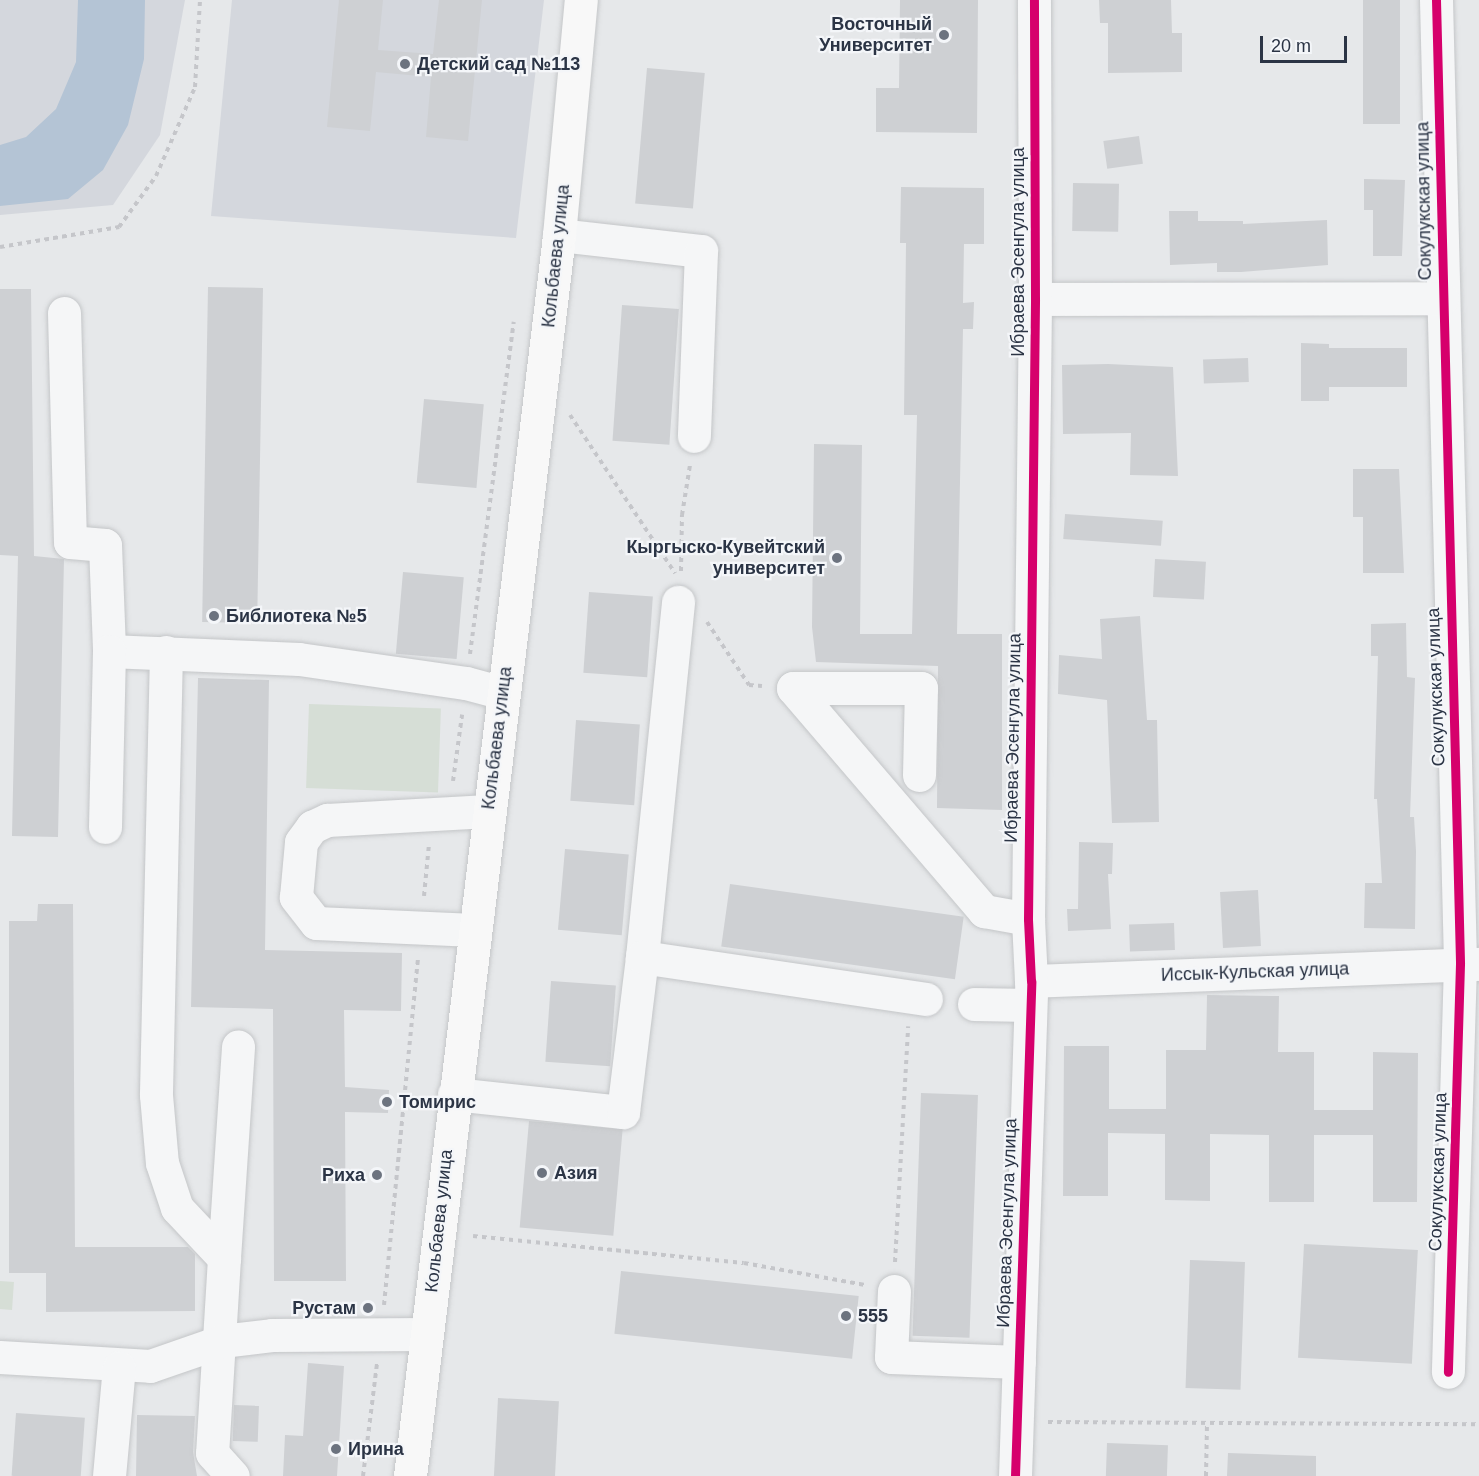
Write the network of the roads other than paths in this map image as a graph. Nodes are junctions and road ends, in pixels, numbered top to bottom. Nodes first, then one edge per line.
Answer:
1 (581, 0) edge
2 (1034, 0) edge
3 (1436, 0) edge
4 (559, 235) junction
5 (1035, 298) junction
6 (1442, 298) junction
7 (64, 313) dead end
8 (694, 436) road end
9 (678, 602) dead end
10 (109, 651) junction
11 (166, 652) junction
12 (503, 693) junction
13 (918, 776) dead end
14 (488, 811) junction
15 (105, 827) dead end
16 (1028, 919) junction
17 (474, 930) junction
18 (642, 957) junction
19 (1470, 964) edge
20 (1030, 993) junction
21 (918, 997) road end
22 (974, 1004) dead end
23 (238, 1046) dead end
24 (454, 1094) junction
25 (224, 1258) junction
26 (894, 1291) road end
27 (426, 1334) junction
28 (222, 1341) junction
29 (0, 1357) edge
30 (1019, 1362) junction
31 (119, 1367) junction
32 (1448, 1372) dead end
33 (109, 1476) edge
34 (233, 1476) edge
35 (410, 1476) edge
36 (1015, 1476) edge

1 - 4 main road, Кольбаева улица
2 - 5 street, Ибраева Эсенгула улица
3 - 6 street, Сокулукская улица
4 - 8 street
4 - 12 main road, Кольбаева улица
5 - 6 street
5 - 16 street, Ибраева Эсенгула улица
6 - 19 street, Сокулукская улица
7 - 10 street
9 - 18 street
10 - 11 street
10 - 15 street
11 - 12 street
11 - 25 street
12 - 14 main road, Кольбаева улица
13 - 16 street
14 - 17 main road, Кольбаева улица
14 - 17 street
16 - 20 street, Ибраева Эсенгула улица
17 - 24 main road, Кольбаева улица
18 - 21 street
18 - 24 street
19 - 20 street, Иссык-Кульская улица
19 - 32 street, Сокулукская улица
20 - 22 street, Иссык-Кульская улица
20 - 30 street, Ибраева Эсенгула улица
23 - 25 street
24 - 27 main road, Кольбаева улица
25 - 28 street
26 - 30 street
27 - 28 street
27 - 35 main road, Кольбаева улица
28 - 31 street
28 - 34 street
29 - 31 street
30 - 36 street, Ибраева Эсенгула улица
31 - 33 street

